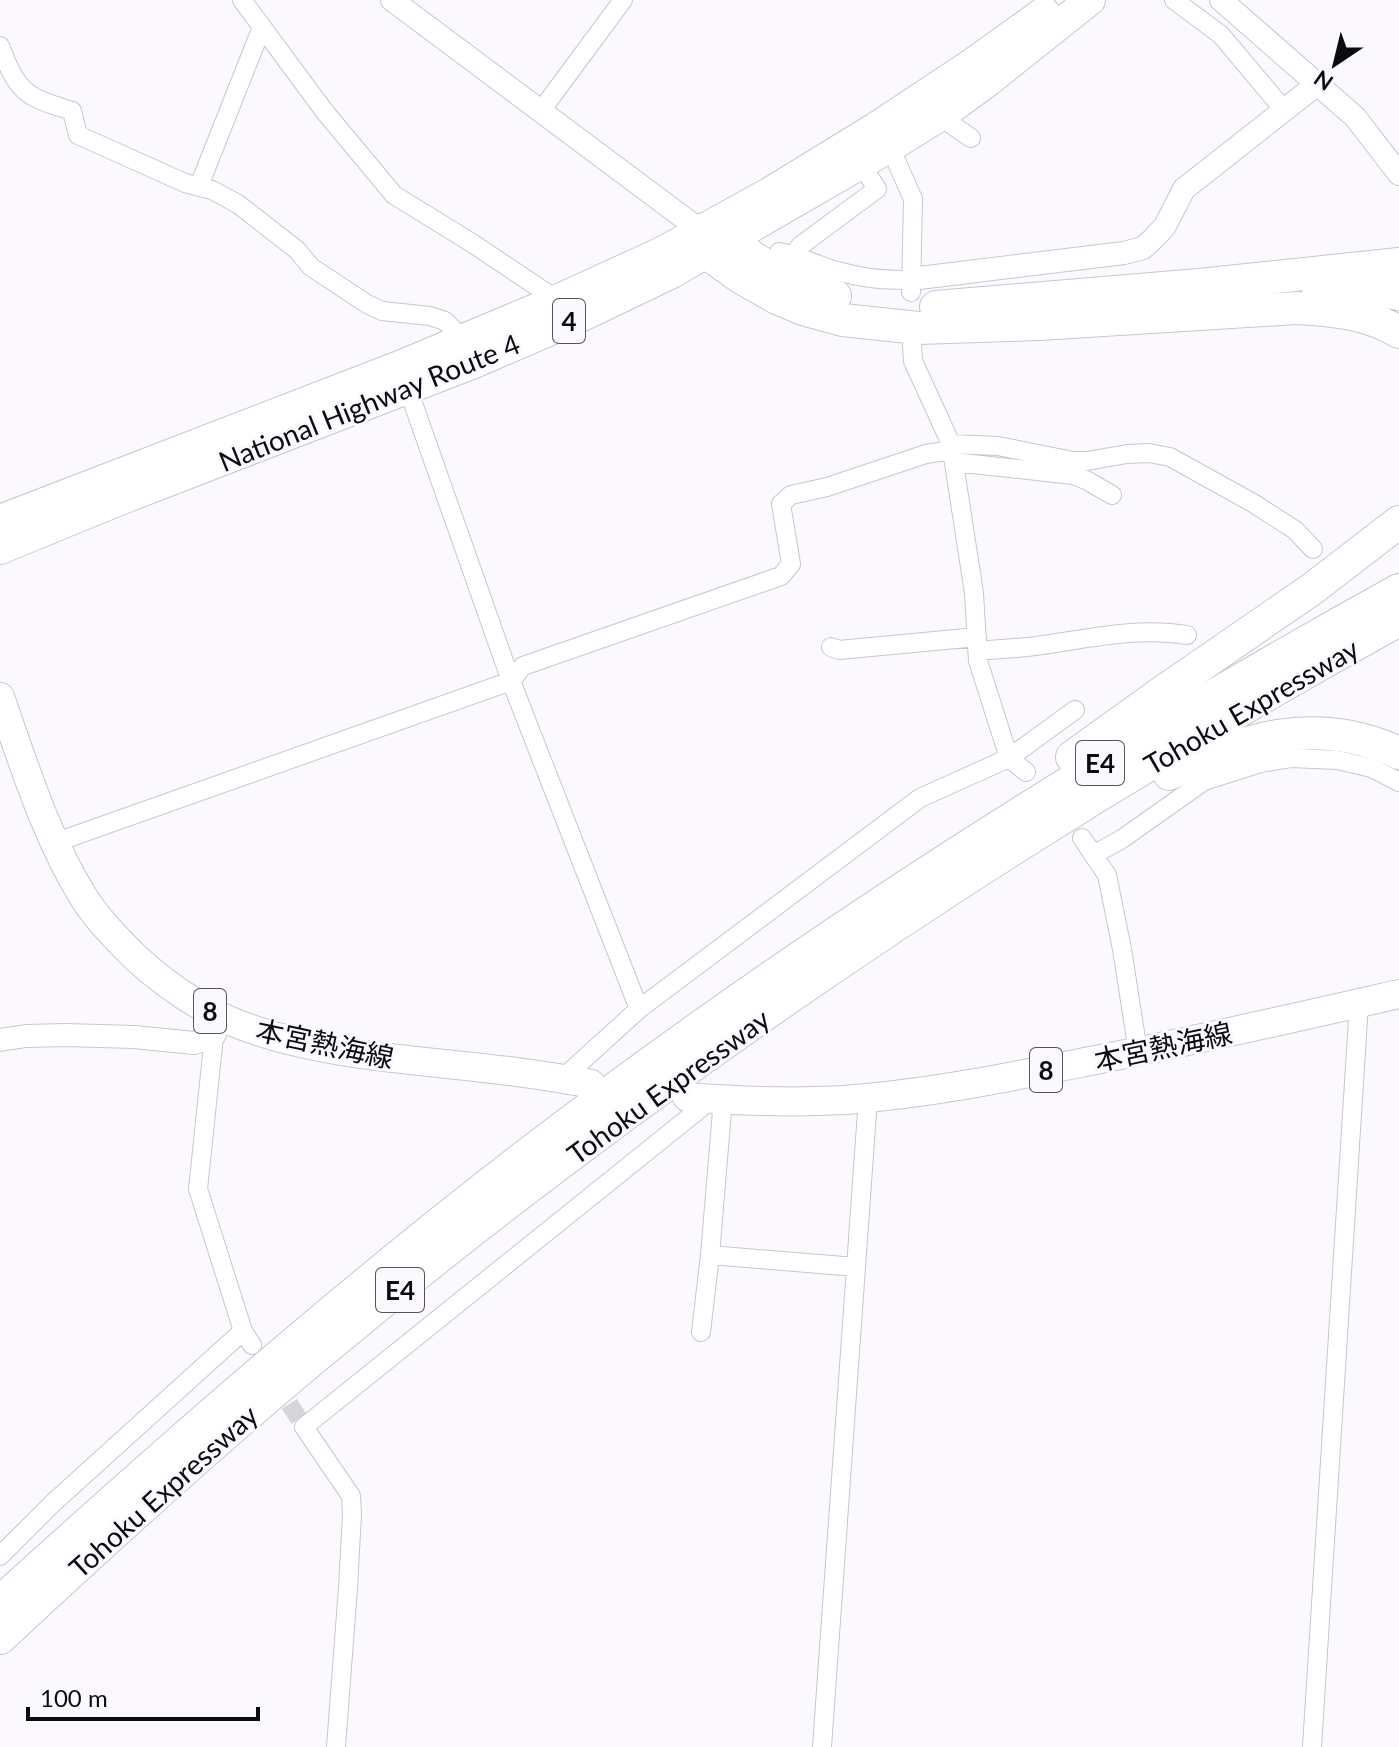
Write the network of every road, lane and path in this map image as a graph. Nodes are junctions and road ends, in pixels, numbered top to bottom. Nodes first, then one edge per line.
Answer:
1 (242, 0) edge
2 (392, 0) edge
3 (623, 0) edge
4 (1058, 0) edge
5 (1090, 0) edge
6 (1174, 0) edge
7 (1221, 0) edge
8 (262, 27) junction
9 (0, 46) edge
10 (1316, 85) junction
11 (1284, 110) junction
12 (540, 112) junction
13 (939, 116) junction
14 (971, 138) dead end
15 (890, 147) junction
16 (1394, 159) edge
17 (861, 164) junction
18 (199, 186) junction
19 (712, 241) junction
20 (1393, 267) edge
21 (911, 286) junction
22 (1399, 294) edge
23 (557, 300) junction
24 (1297, 308) junction
25 (1399, 332) edge
26 (463, 339) junction
27 (912, 345) dead end
28 (408, 389) junction
29 (952, 452) junction
30 (1112, 495) dead end
31 (0, 520) edge
32 (1399, 522) edge
33 (0, 549) edge
34 (1313, 549) dead end
35 (1399, 590) edge
36 (1399, 620) edge
37 (1187, 635) dead end
38 (977, 644) junction
39 (831, 647) dead end
40 (511, 681) junction
41 (0, 697) edge
42 (1075, 710) dead end
43 (1399, 753) edge
44 (1009, 758) junction
45 (1026, 772) dead end
46 (1399, 782) edge
47 (1082, 838) dead end
48 (54, 843) junction
49 (1093, 855) junction
50 (818, 963) junction
51 (1399, 994) edge
52 (1359, 1003) junction
53 (639, 1009) junction
54 (218, 1026) junction
55 (0, 1040) edge
56 (1138, 1052) junction
57 (563, 1078) junction
58 (591, 1084) dead end
59 (868, 1098) junction
60 (707, 1099) junction
61 (710, 1255) junction
62 (856, 1267) junction
63 (701, 1332) dead end
64 (0, 1556) edge
65 (0, 1602) edge
66 (0, 1638) edge
67 (336, 1747) edge
68 (822, 1747) edge
69 (1312, 1747) edge

1 - 8 street
2 - 12 street
3 - 12 street
4 - 19 highway, National Highway Route 4 / 4
5 - 13 highway, National Highway Route 4 / 4
6 - 11 street
7 - 10 street
8 - 18 street
8 - 23 street
9 - 18 street
10 - 11 street
10 - 16 street
11 - 21 street
12 - 19 street
13 - 14 street
13 - 15 highway, National Highway Route 4 / 4
15 - 17 highway, National Highway Route 4 / 4
15 - 21 street
17 - 19 highway, National Highway Route 4 / 4
17 - 21 street
18 - 26 street
19 - 20 highway
19 - 23 highway, National Highway Route 4 / 4
19 - 24 highway
19 - 28 highway, National Highway Route 4 / 4
22 - 24 highway
23 - 26 highway, National Highway Route 4 / 4
24 - 25 highway
26 - 31 highway, National Highway Route 4 / 4
27 - 29 street
28 - 33 highway, National Highway Route 4 / 4
28 - 40 street
29 - 30 street
29 - 34 street
29 - 38 street
29 - 40 street
32 - 50 highway
35 - 50 highway, Tohoku Expressway / E4
36 - 50 highway, Tohoku Expressway / E4
37 - 38 street
38 - 39 street
38 - 44 street
40 - 48 street
40 - 53 street
41 - 48 main road, 本宮熱海線 / 8
42 - 44 street
43 - 50 highway
44 - 45 street
44 - 53 street
46 - 49 street
47 - 49 street
48 - 54 main road, 本宮熱海線 / 8
49 - 56 street
50 - 65 highway, Tohoku Expressway / E4
50 - 66 highway, Tohoku Expressway / E4
51 - 52 main road, 本宮熱海線 / 8
52 - 56 main road, 本宮熱海線 / 8
52 - 69 street
53 - 57 street
54 - 55 street
54 - 57 main road, 本宮熱海線 / 8
54 - 64 street
56 - 59 main road, 本宮熱海線 / 8
57 - 58 main road, 本宮熱海線 / 8
59 - 60 main road, 本宮熱海線 / 8
59 - 62 street
60 - 61 street
60 - 67 street
61 - 62 street
61 - 63 street
62 - 68 street

